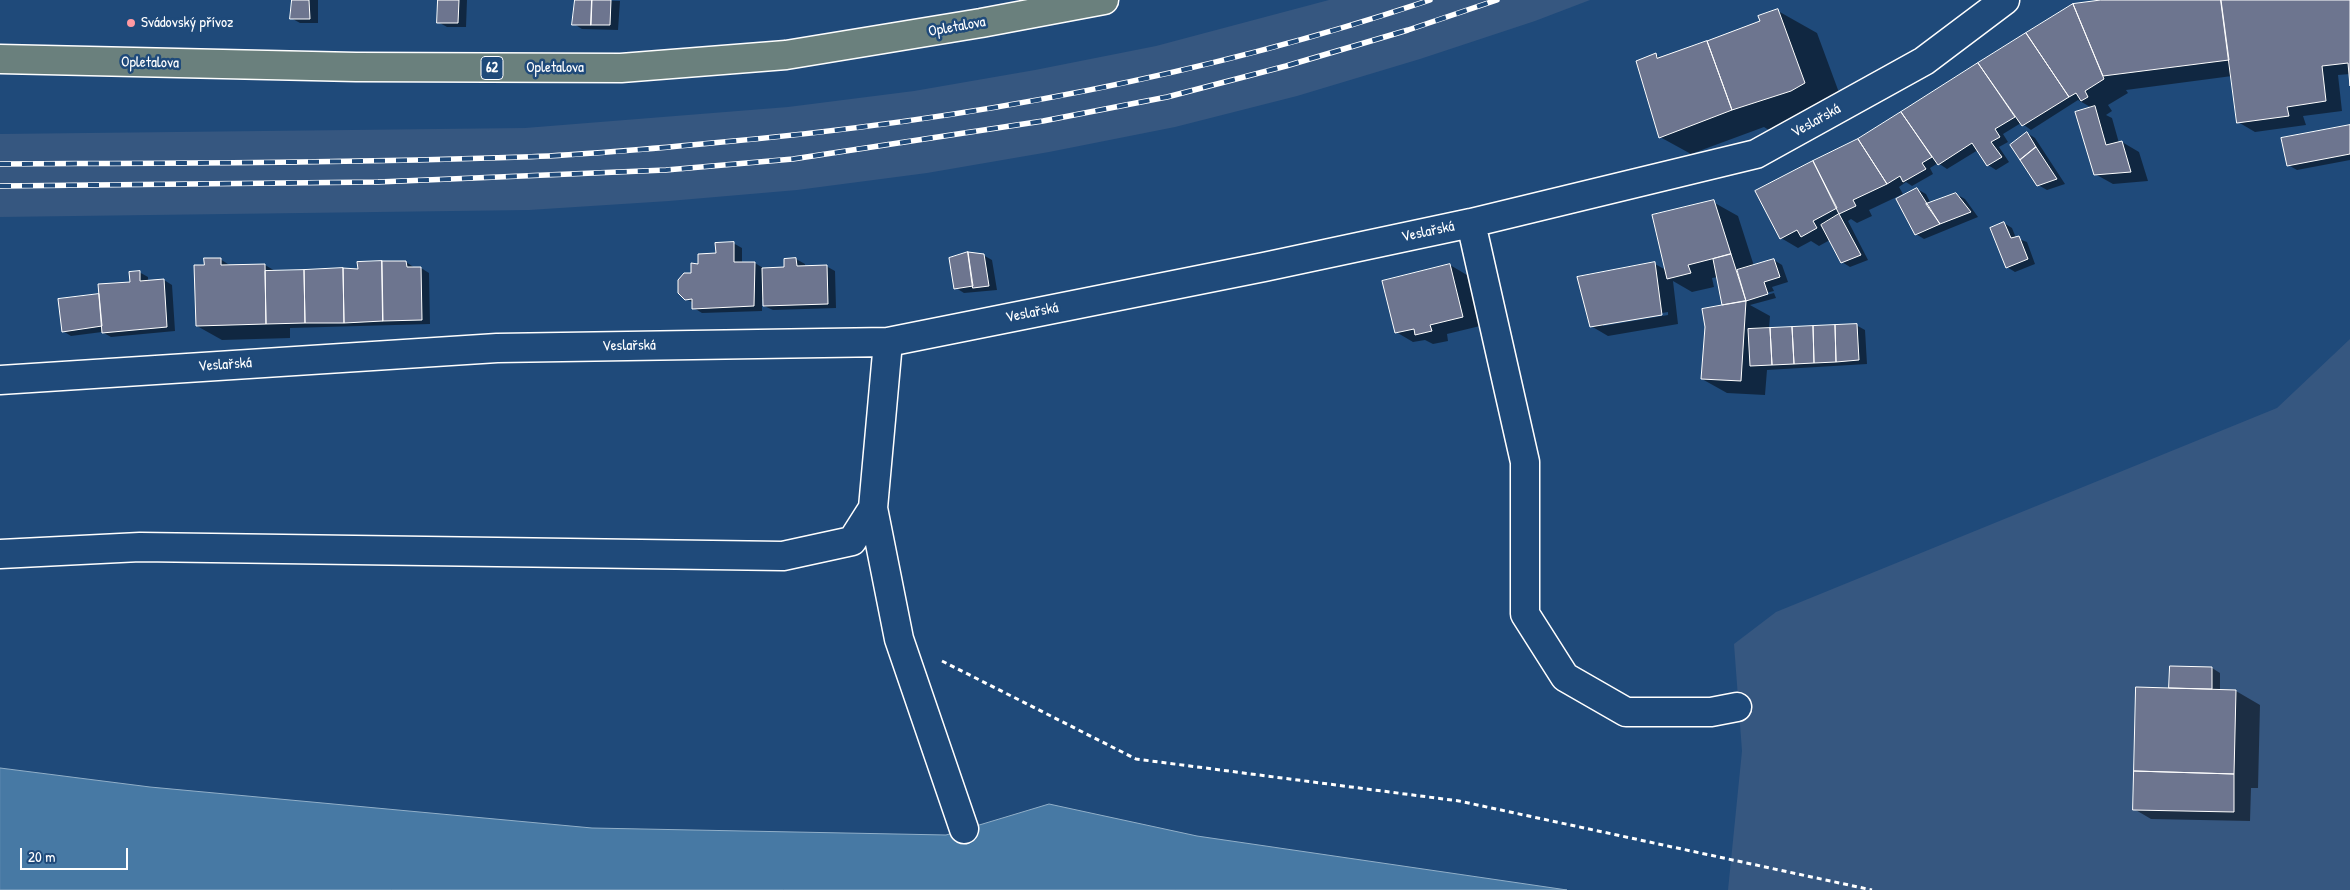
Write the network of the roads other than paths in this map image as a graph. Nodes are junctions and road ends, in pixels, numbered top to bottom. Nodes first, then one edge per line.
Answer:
1 (1104, 0) edge
2 (2005, 0) edge
3 (0, 59) edge
4 (1471, 223) junction
5 (888, 342) junction
6 (0, 380) edge
7 (873, 508) junction
8 (0, 554) edge
9 (1737, 707) dead end
10 (964, 830) dead end

1 - 3 main road, Opletalova / 62
2 - 4 street, Veslařská
4 - 5 street, Veslařská
4 - 9 street
5 - 6 street, Veslařská
5 - 7 street
7 - 8 street
7 - 10 street

